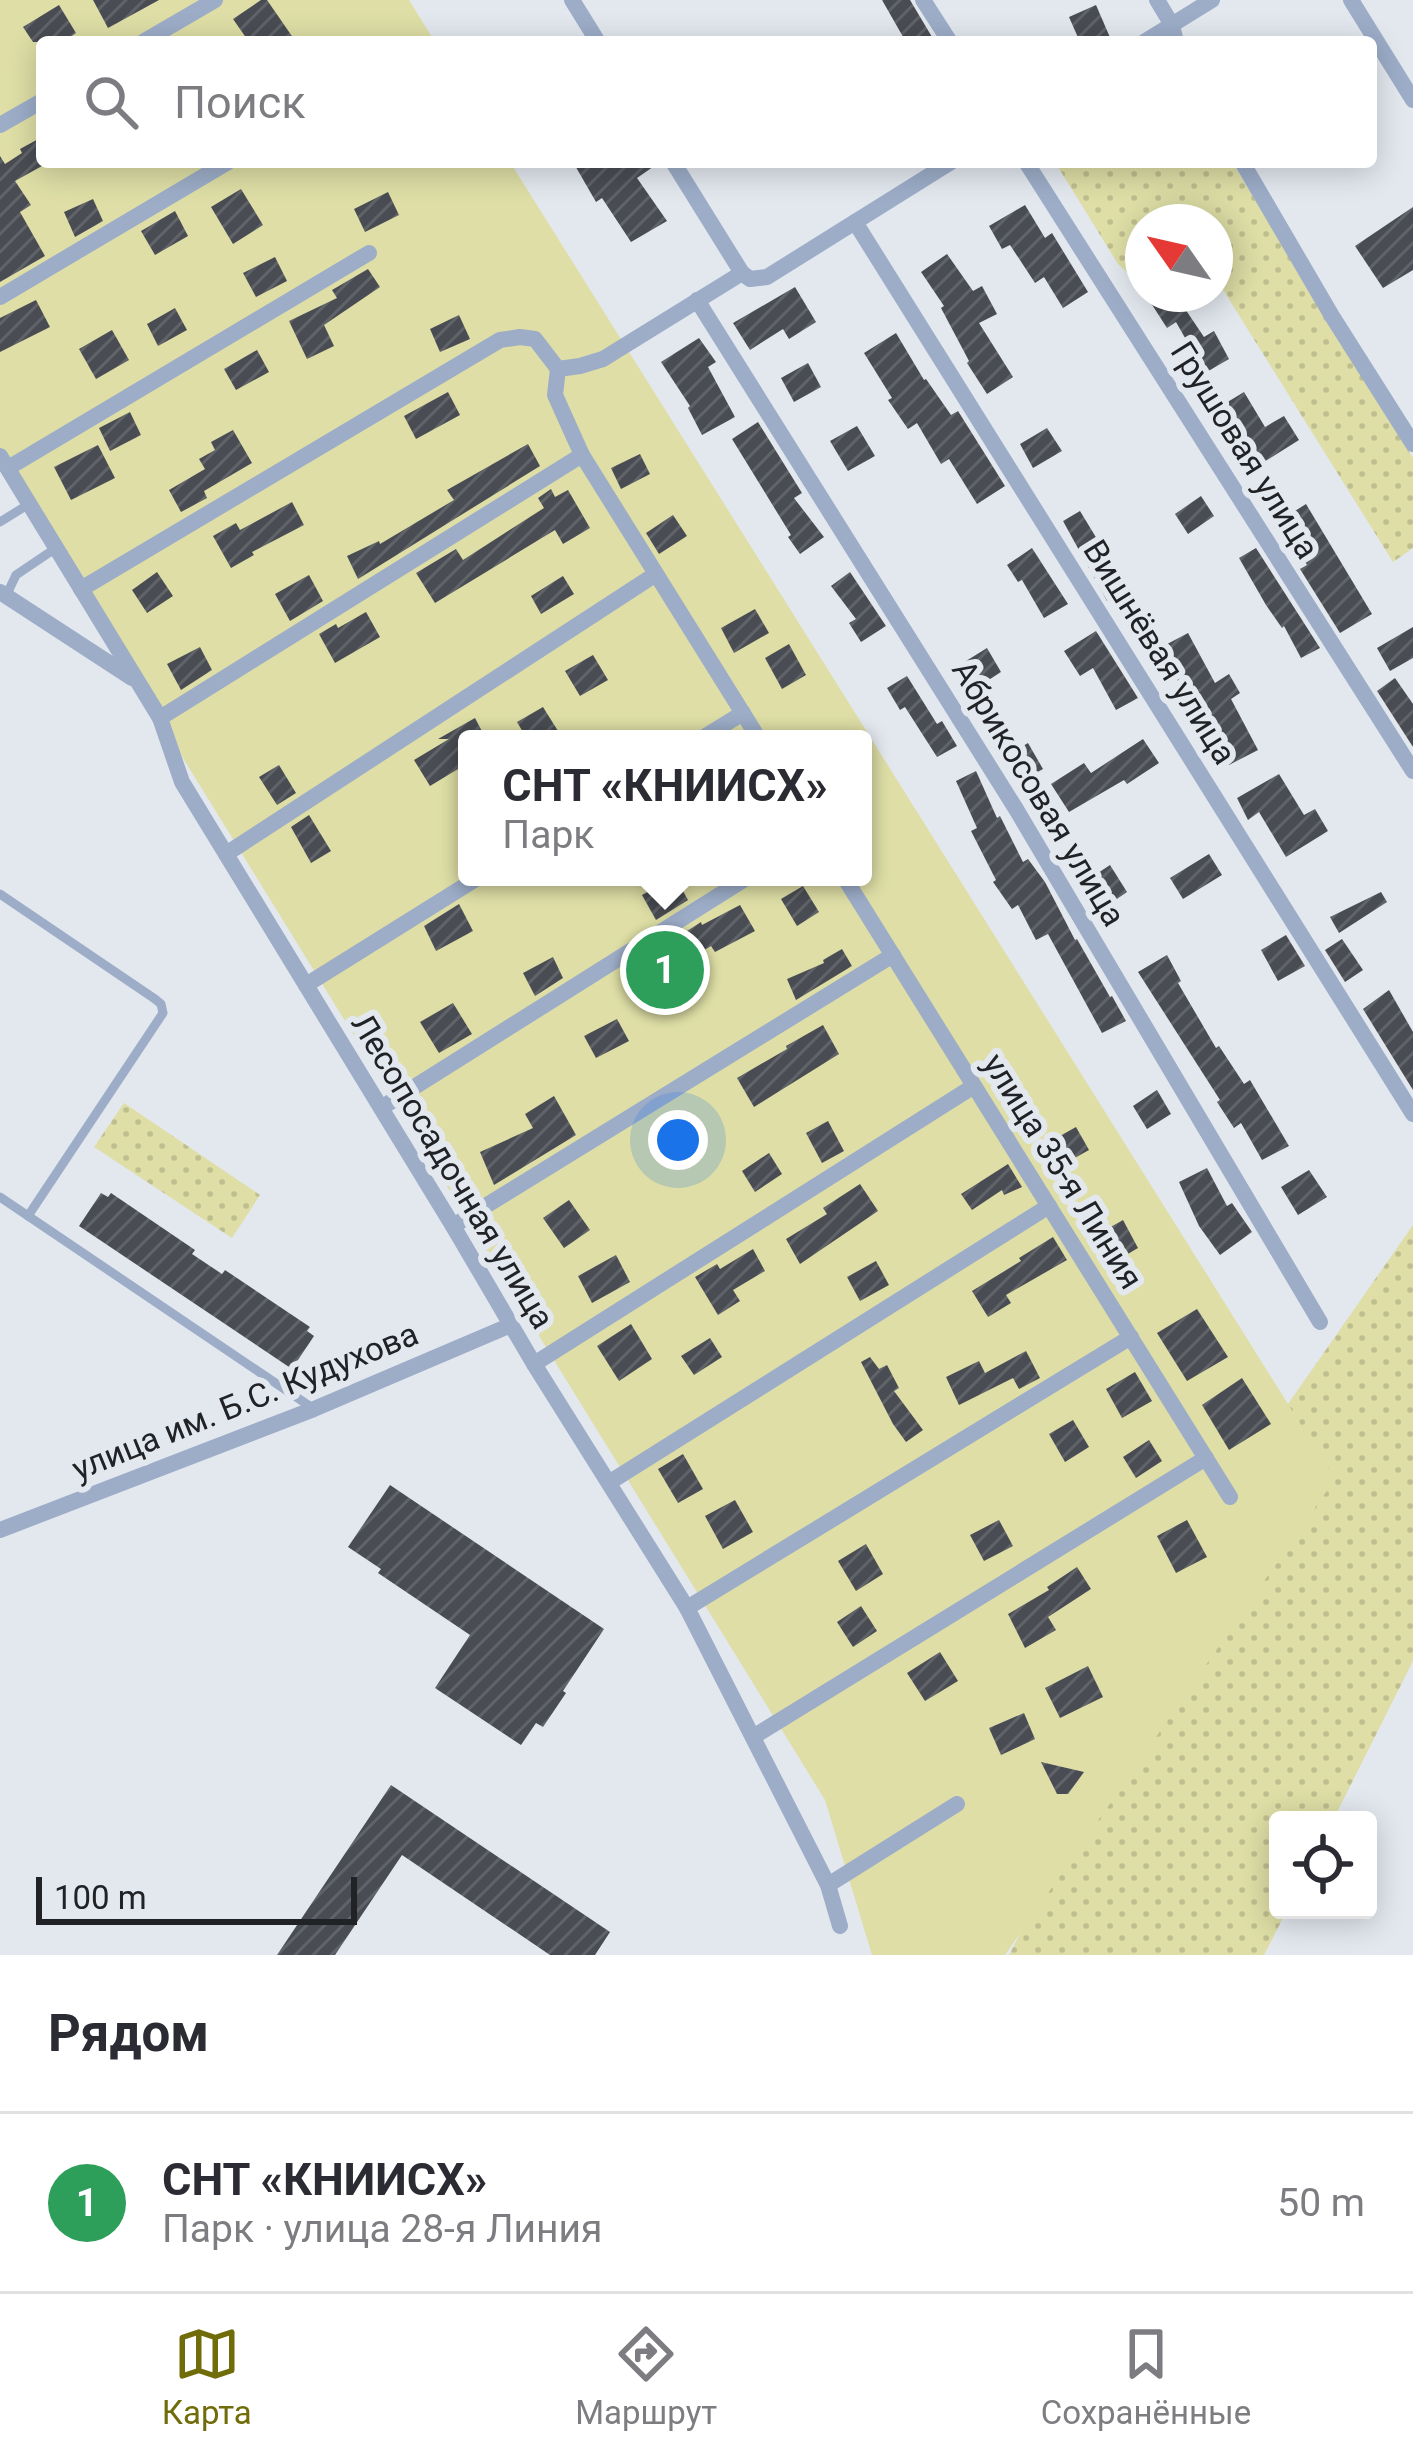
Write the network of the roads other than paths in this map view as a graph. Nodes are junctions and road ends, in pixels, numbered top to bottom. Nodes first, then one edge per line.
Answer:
1 (215, 0) edge
2 (572, 0) edge
3 (923, 0) edge
4 (1157, 0) edge
5 (1212, 0) edge
6 (1351, 0) edge
7 (1174, 33) edge
8 (153, 36) edge
9 (594, 36) edge
10 (946, 36) edge
11 (1373, 36) edge
12 (1377, 42) edge
13 (1413, 100) edge
14 (36, 104) edge
15 (0, 125) edge
16 (218, 168) edge
17 (677, 168) edge
18 (941, 168) edge
19 (1029, 168) edge
20 (1246, 168) edge
21 (855, 222) junction
22 (369, 253) dead end
23 (742, 273) junction
24 (0, 297) edge
25 (698, 300) junction
26 (558, 368) junction
27 (1413, 444) edge
28 (582, 455) junction
29 (2, 461) edge
30 (29, 504) junction
31 (0, 522) edge
32 (56, 548) junction
33 (656, 574) junction
34 (81, 589) junction
35 (3, 594) edge
36 (138, 682) junction
37 (742, 713) junction
38 (160, 718) junction
39 (715, 730) edge
40 (752, 730) edge
41 (1413, 770) edge
42 (226, 854) junction
43 (465, 886) edge
44 (734, 886) edge
45 (850, 886) edge
46 (0, 894) edge
47 (893, 956) junction
48 (306, 985) junction
49 (974, 1086) junction
50 (381, 1108) junction
51 (1413, 1114) edge
52 (0, 1197) edge
53 (1049, 1206) junction
54 (28, 1216) junction
55 (454, 1226) junction
56 (1320, 1322) dead end
57 (511, 1325) junction
58 (1131, 1337) junction
59 (534, 1364) junction
60 (314, 1408) junction
61 (1206, 1458) junction
62 (610, 1482) junction
63 (1230, 1497) dead end
64 (0, 1530) edge
65 (687, 1608) junction
66 (753, 1737) junction
67 (957, 1804) dead end
68 (828, 1885) junction
69 (840, 1926) dead end

1 - 8 street
2 - 9 street
3 - 10 street
4 - 7 street
5 - 7 street
6 - 11 street
12 - 13 street
14 - 15 street
16 - 24 street
17 - 23 street
18 - 21 street
19 - 41 street, Грушовая улица
20 - 27 street
21 - 23 street
21 - 51 street, Вишнёвая улица
22 - 29 street
23 - 25 street
25 - 26 street
25 - 56 street, Абрикосовая улица
26 - 28 street
26 - 34 street
28 - 33 street
28 - 38 street
29 - 30 street, Лесопосадочная улица
30 - 31 lane
30 - 32 street, Лесопосадочная улица
32 - 34 street, Лесопосадочная улица
32 - 35 lane
33 - 37 street
33 - 42 street
34 - 36 street, Лесопосадочная улица
35 - 36 street
36 - 38 street, Лесопосадочная улица
37 - 39 street
37 - 40 street
38 - 42 street, Лесопосадочная улица
42 - 48 street, Лесопосадочная улица
43 - 48 street
44 - 50 street
45 - 47 street, улица 35-я Линия
46 - 54 lane
47 - 49 street, улица 35-я Линия
47 - 55 street
48 - 50 street, Лесопосадочная улица
49 - 53 street, улица 35-я Линия
49 - 59 street
50 - 55 street, Лесопосадочная улица
52 - 54 lane
53 - 58 street, улица 35-я Линия
53 - 62 street
54 - 60 lane
55 - 57 street, Лесопосадочная улица
57 - 59 street, Лесопосадочная улица
57 - 60 street, улица им. Б.С. Кудухова
58 - 61 street, улица 35-я Линия
58 - 65 street
59 - 62 street, Лесопосадочная улица
60 - 64 street, улица им. Б.С. Кудухова
61 - 63 street, улица 35-я Линия
61 - 66 street
62 - 65 street, Лесопосадочная улица
65 - 66 street, Лесопосадочная улица
66 - 68 street, Лесопосадочная улица
67 - 68 street
68 - 69 street, Лесопосадочная улица

